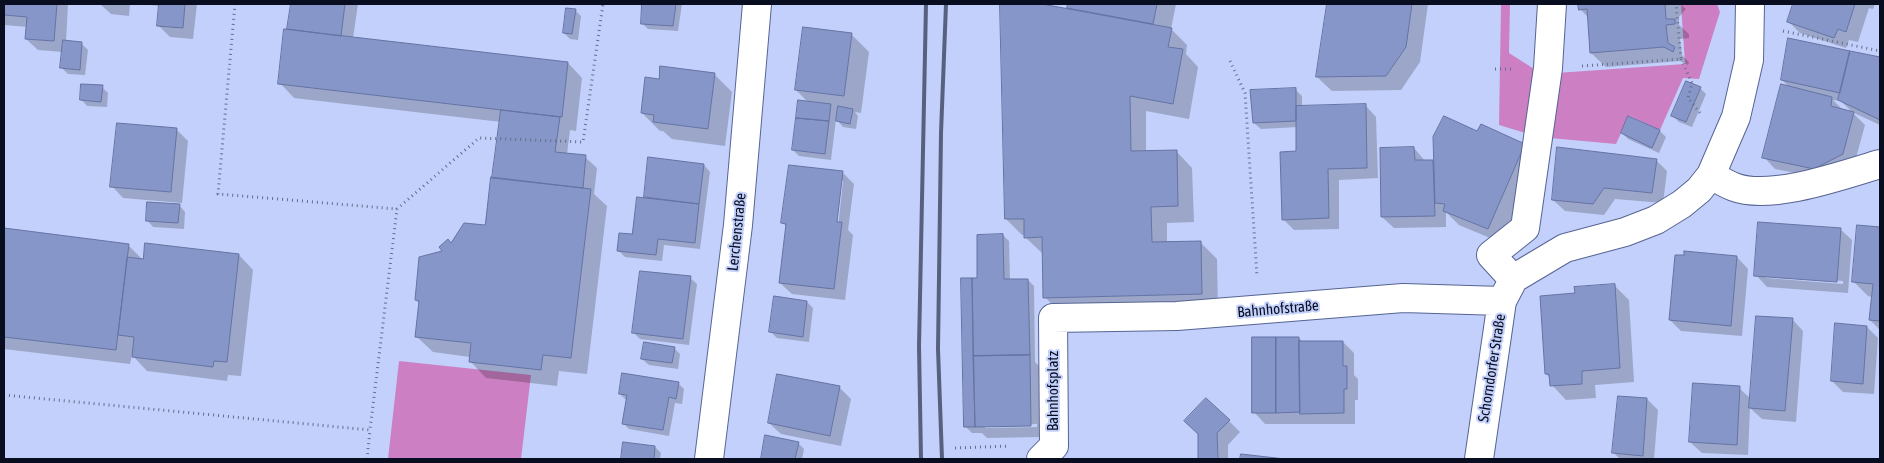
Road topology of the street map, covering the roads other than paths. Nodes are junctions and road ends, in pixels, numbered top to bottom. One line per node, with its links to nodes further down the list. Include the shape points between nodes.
1 (757, 4): 8 (street, Lerchenstraße, via 738,225)
2 (1552, 4): 6 (street, via 1548,68 1524,228 1491,256)
3 (1750, 17): 5 (street, via 1749,60 1736,117)
4 (1880, 164): 5 (street, via 1806,186 1758,192 1735,188)
5 (1711, 175): 6 (street, via 1682,204 1656,220 1565,248)
6 (1508, 290): 7 (street, Bahnhofstraße, via 1259,311); 10 (street, Schorndorfer Straße)
7 (1053, 318): 9 (street, Bahnhofsplatz, via 1054,446)
8 (709, 459)
9 (1041, 459)
10 (1479, 459)

